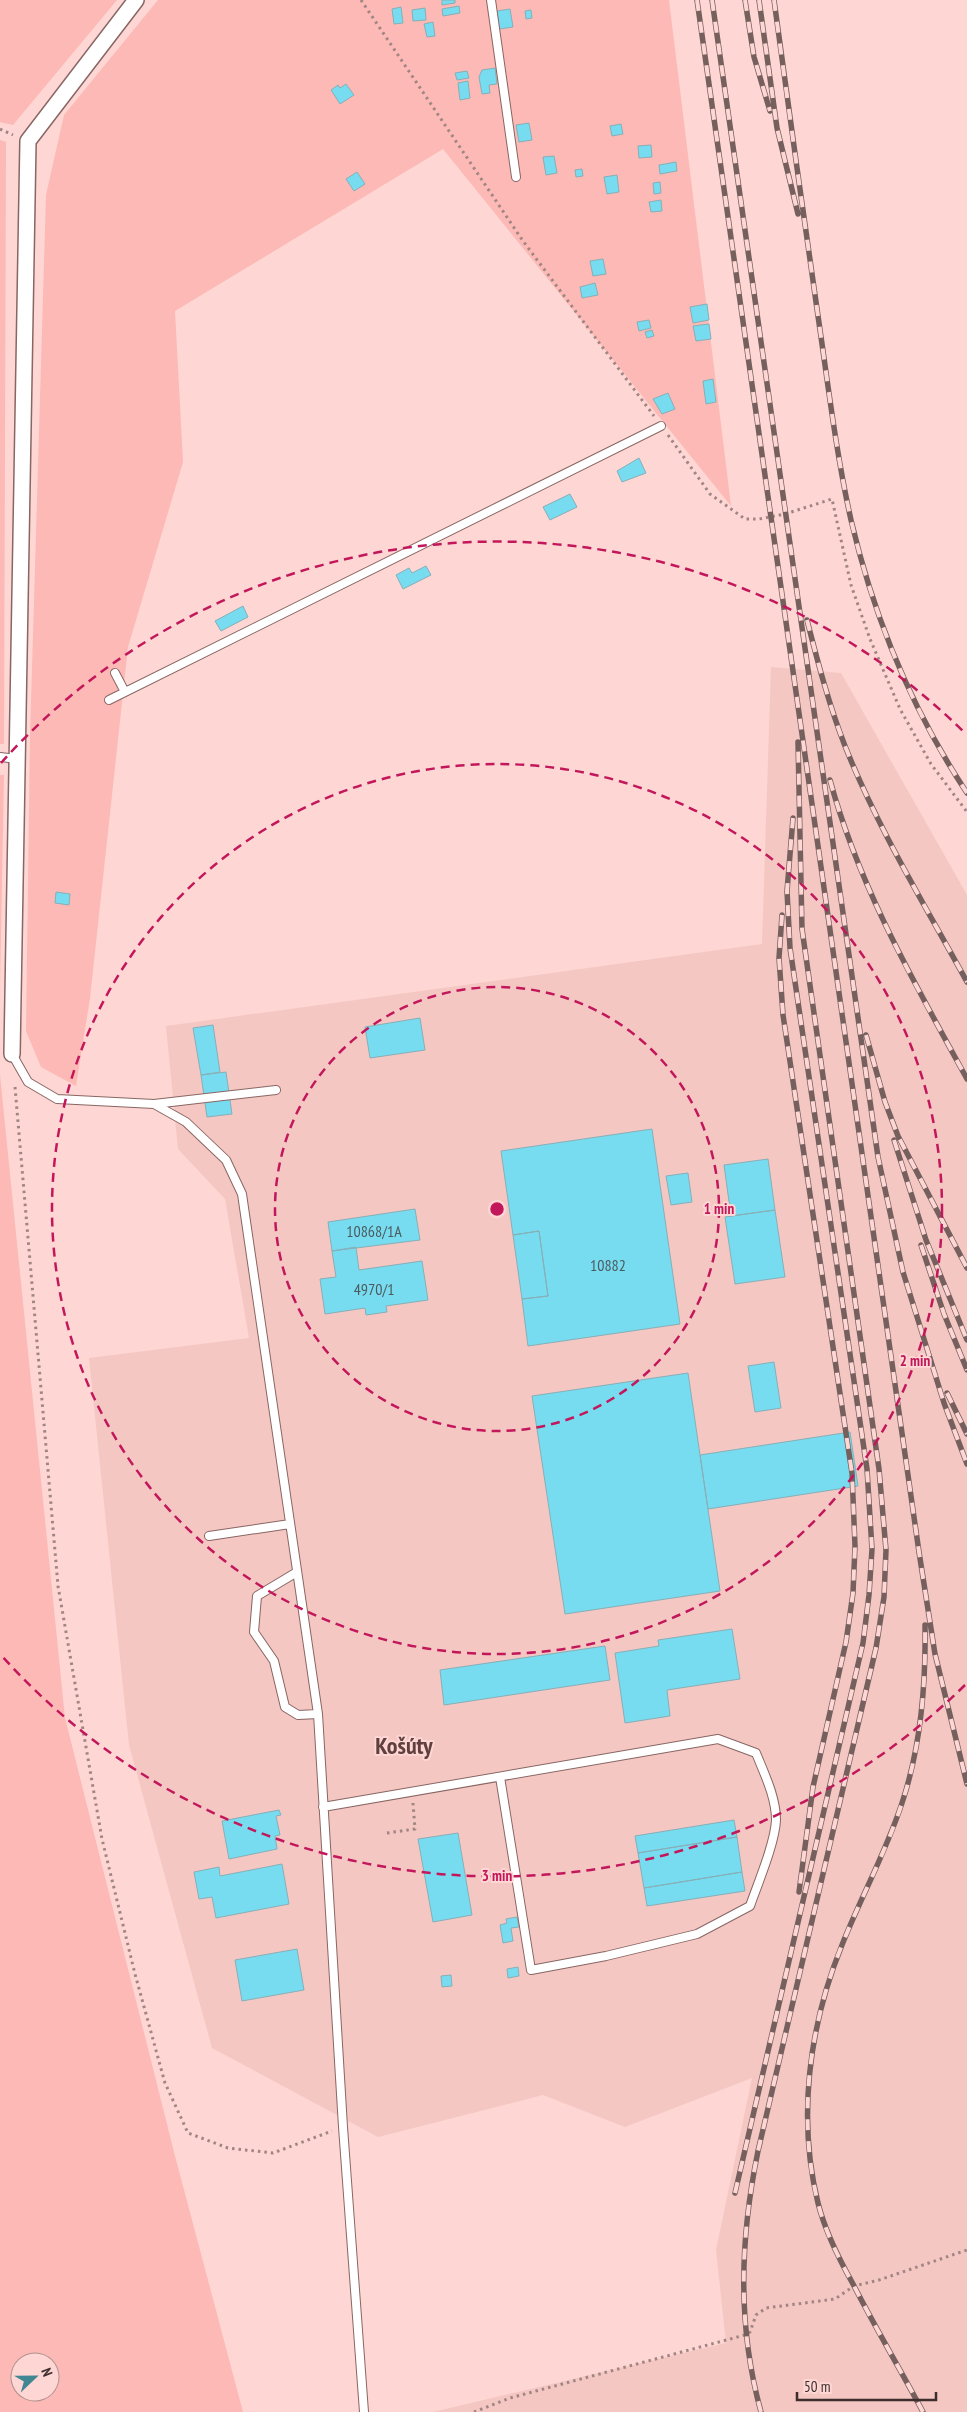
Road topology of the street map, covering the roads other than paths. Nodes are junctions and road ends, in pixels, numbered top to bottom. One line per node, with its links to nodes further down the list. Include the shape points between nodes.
1 (136, 0): 9 (street, via 28,141)
2 (491, 0): 3 (lane)
3 (516, 177)
4 (661, 426): 6 (lane)
5 (115, 673): 6 (lane)
6 (125, 692): 7 (lane)
7 (109, 700)
8 (0, 757): 9 (lane)
9 (18, 760): 10 (street)
10 (12, 1054): 12 (lane, via 28,1082 57,1099)
11 (276, 1090): 12 (lane)
12 (154, 1104): 13 (lane, via 186,1122 226,1160 242,1194)
13 (290, 1524): 14 (lane); 15 (lane)
14 (209, 1536)
15 (297, 1572): 16 (lane); 16 (lane, via 257,1596 254,1632 274,1661 285,1707 298,1715)
16 (318, 1714): 18 (lane)
17 (500, 1777): 17 (lane, via 718,1739 756,1753 769,1786 776,1820 750,1906 697,1934 530,1970); 18 (lane)
18 (323, 1806): 19 (lane)
19 (364, 2412)

